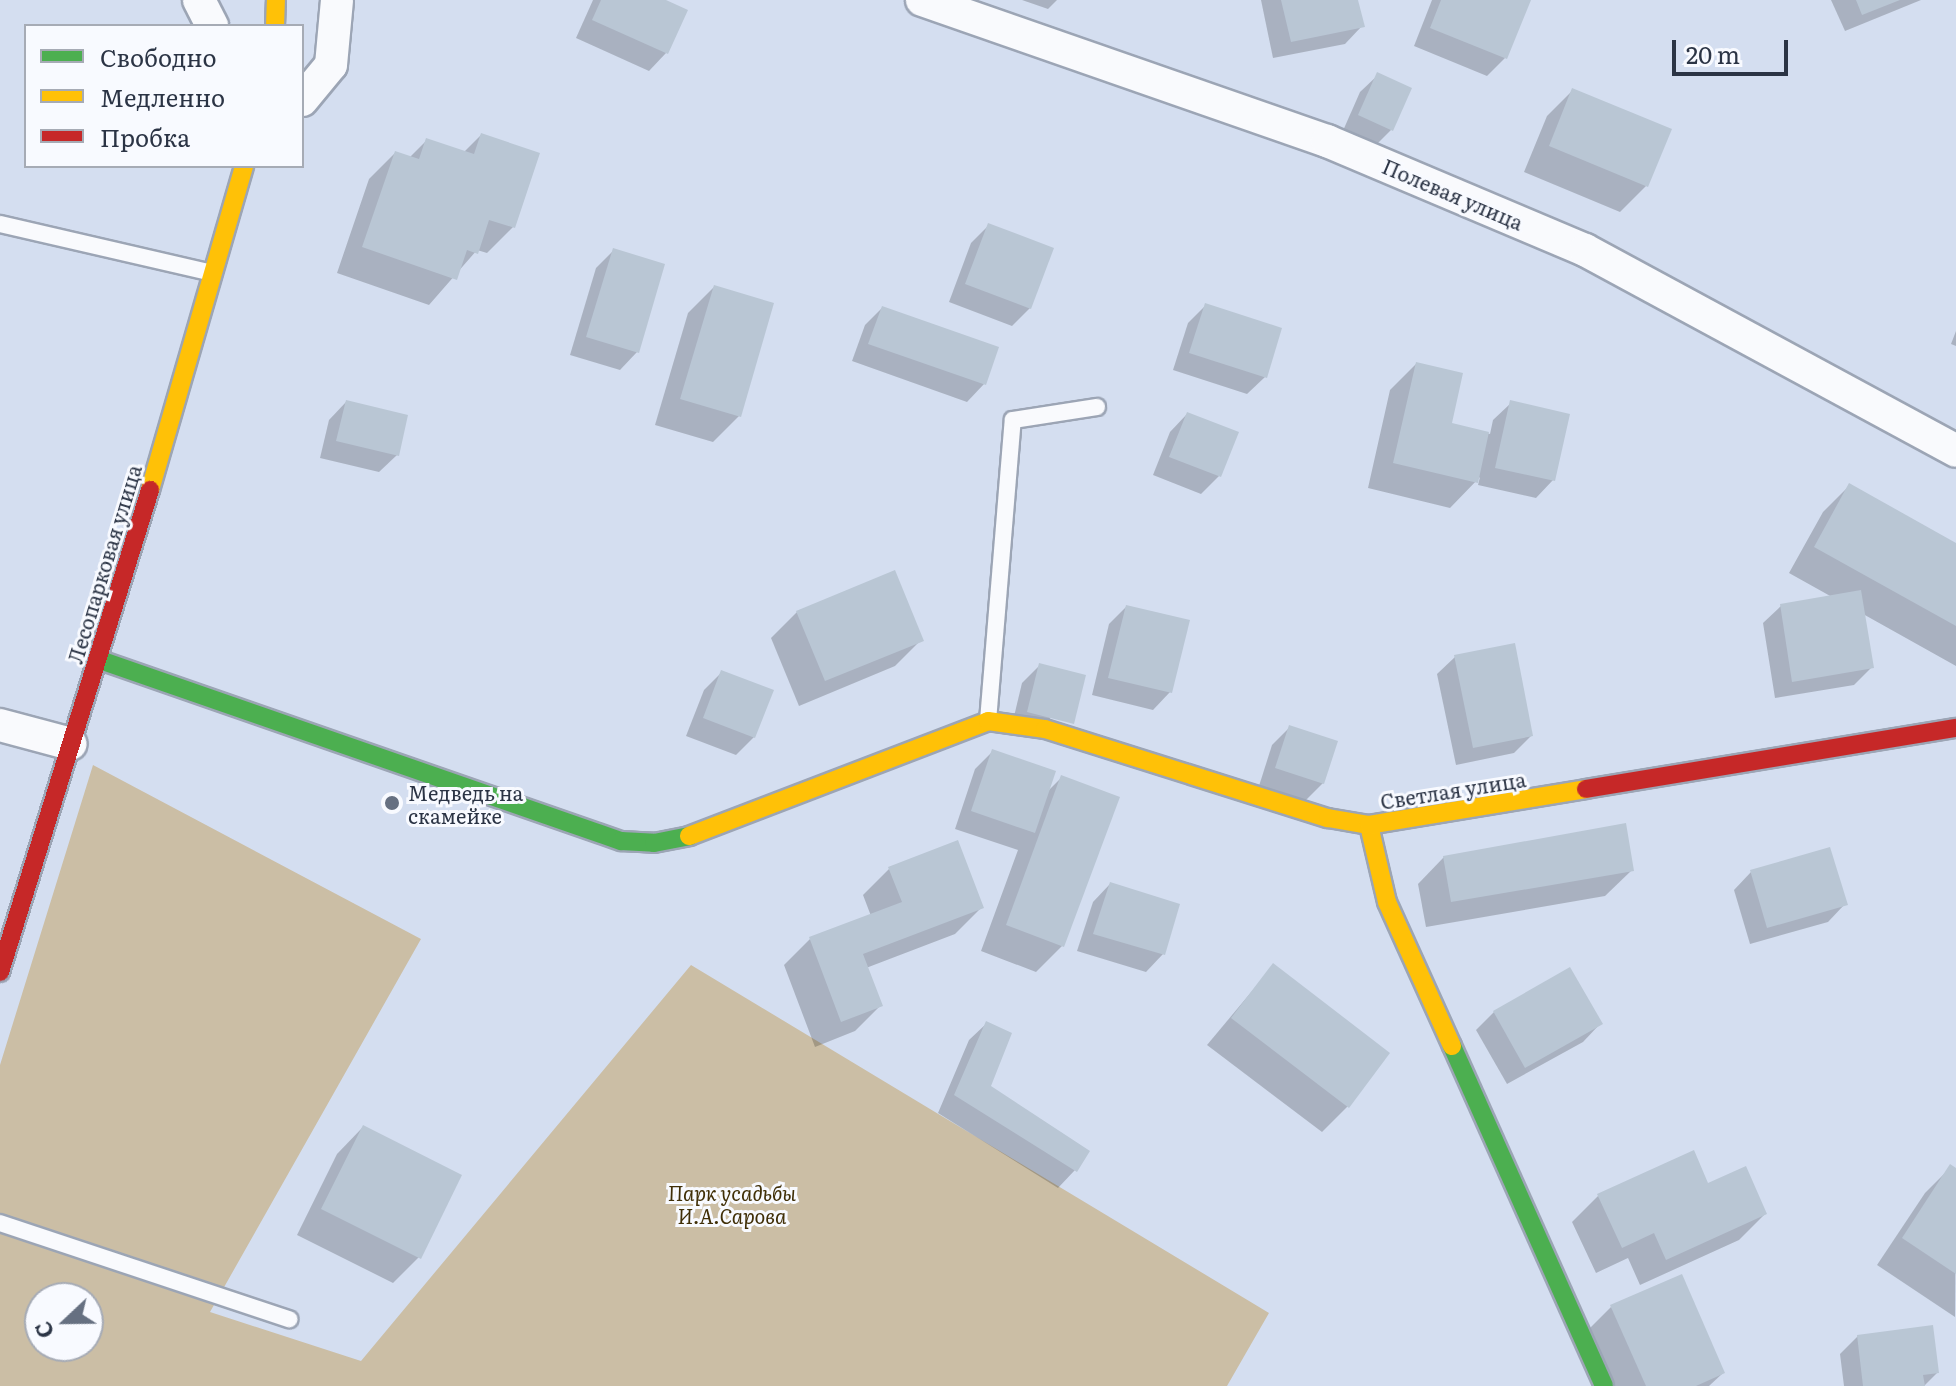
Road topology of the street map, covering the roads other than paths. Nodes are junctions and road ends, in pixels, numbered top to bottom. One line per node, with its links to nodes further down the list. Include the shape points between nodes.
1 (199, 0): 5 (street)
2 (276, 0): 6 (street)
3 (337, 0): 7 (street, via 331,65)
4 (922, 0): 12 (street, Полевая улица, via 1327,141 1585,250)
5 (211, 24)
6 (275, 24)
7 (304, 98)
8 (243, 168): 10 (street, Лесопарковая улица)
9 (0, 224): 10 (lane)
10 (213, 273): 13 (street, Лесопарковая улица)
11 (1097, 407): 14 (lane, via 1013,420)
12 (1956, 451)
13 (100, 660): 14 (street, via 621,841 654,843 693,835); 17 (street, Лесопарковая улица)
14 (988, 721): 18 (street, via 1045,729 1328,818)
15 (0, 725): 17 (street)
16 (1956, 728): 18 (street, Светлая улица)
17 (71, 744): 19 (street, Лесопарковая улица)
18 (1369, 825): 22 (street, Светлая улица, via 1387,902)
19 (0, 972)
20 (0, 1223): 21 (lane)
21 (289, 1319)
22 (1604, 1386)

